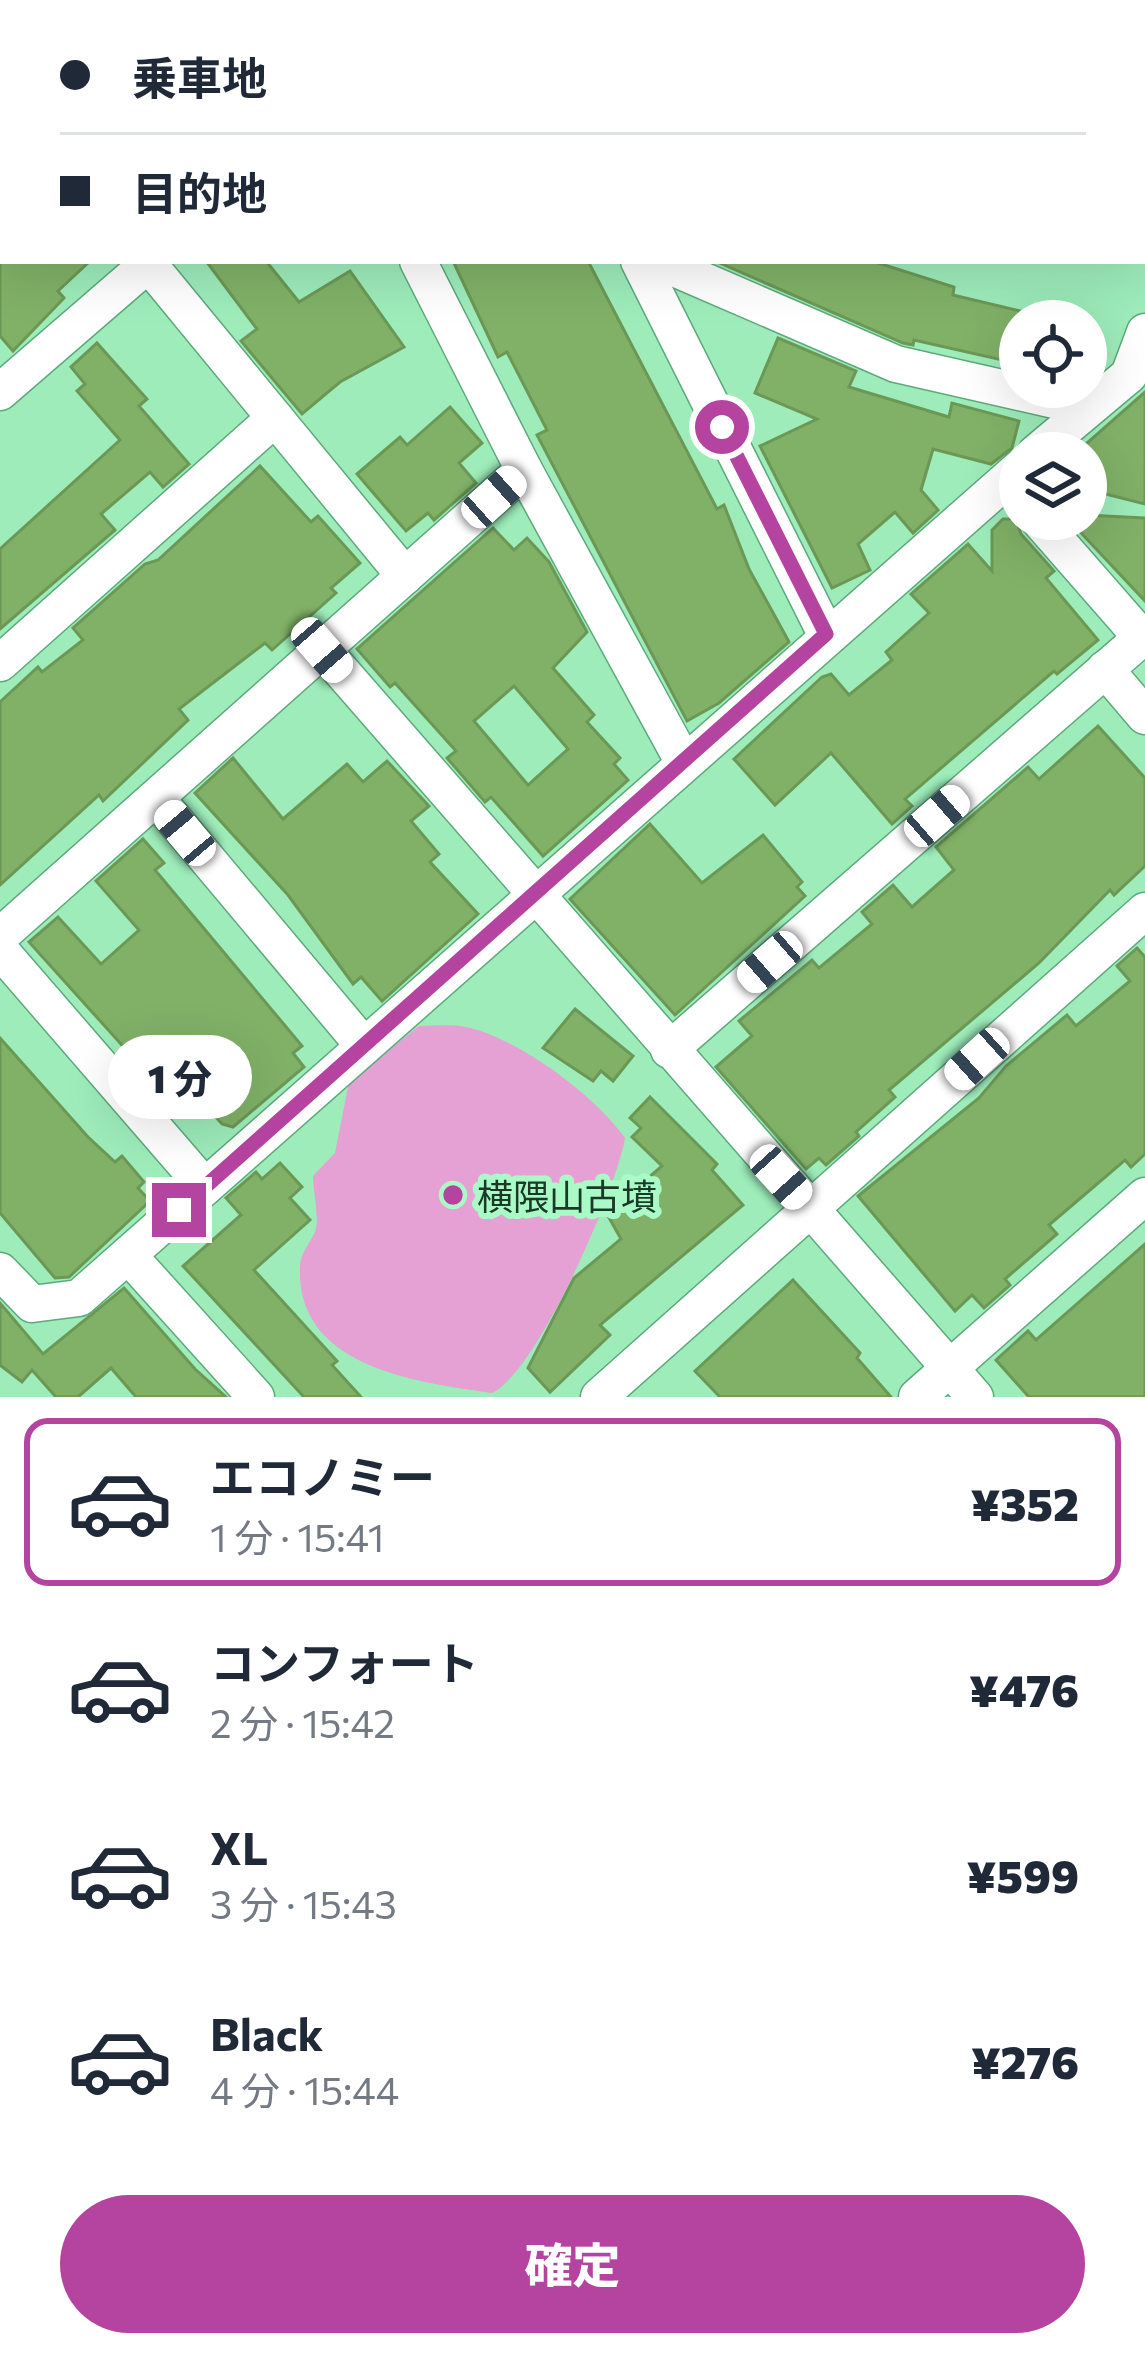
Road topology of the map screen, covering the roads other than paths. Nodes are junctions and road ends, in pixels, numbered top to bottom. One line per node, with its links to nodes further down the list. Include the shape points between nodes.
1 (145, 264): 9 (street)
2 (149, 264): 11 (street)
3 (420, 264): 13 (street)
4 (641, 264): 17 (street)
5 (665, 264): 7 (street, via 896,364)
6 (1145, 332): 8 (street, via 1130,375)
7 (999, 387)
8 (1107, 391)
9 (0, 392)
10 (1084, 408): 12 (street)
11 (275, 418): 16 (street); 20 (street)
12 (1058, 432)
13 (524, 470): 16 (street); 23 (street)
14 (999, 495): 17 (street)
15 (1057, 540): 18 (street)
16 (405, 576): 19 (street)
17 (826, 634): 23 (street)
18 (1143, 636): 21 (street)
19 (322, 650): 24 (street); 25 (street)
20 (0, 664)
21 (1105, 669): 22 (street); 30 (street)
22 (1145, 716)
23 (683, 761): 25 (street)
24 (156, 797): 27 (street); 29 (street)
25 (534, 894): 29 (street); 30 (street)
26 (1145, 910): 33 (street)
27 (0, 936)
28 (0, 950): 31 (street)
29 (364, 1046): 31 (street)
30 (670, 1051): 33 (street)
31 (205, 1187): 34 (street)
32 (1145, 1196): 36 (street)
33 (809, 1208): 36 (street); 38 (street)
34 (128, 1256): 35 (street, via 80,1298 32,1304); 37 (street)
35 (0, 1271)
36 (949, 1368): 39 (street); 40 (street)
37 (256, 1397)
38 (599, 1397)
39 (917, 1397)
40 (975, 1397)

